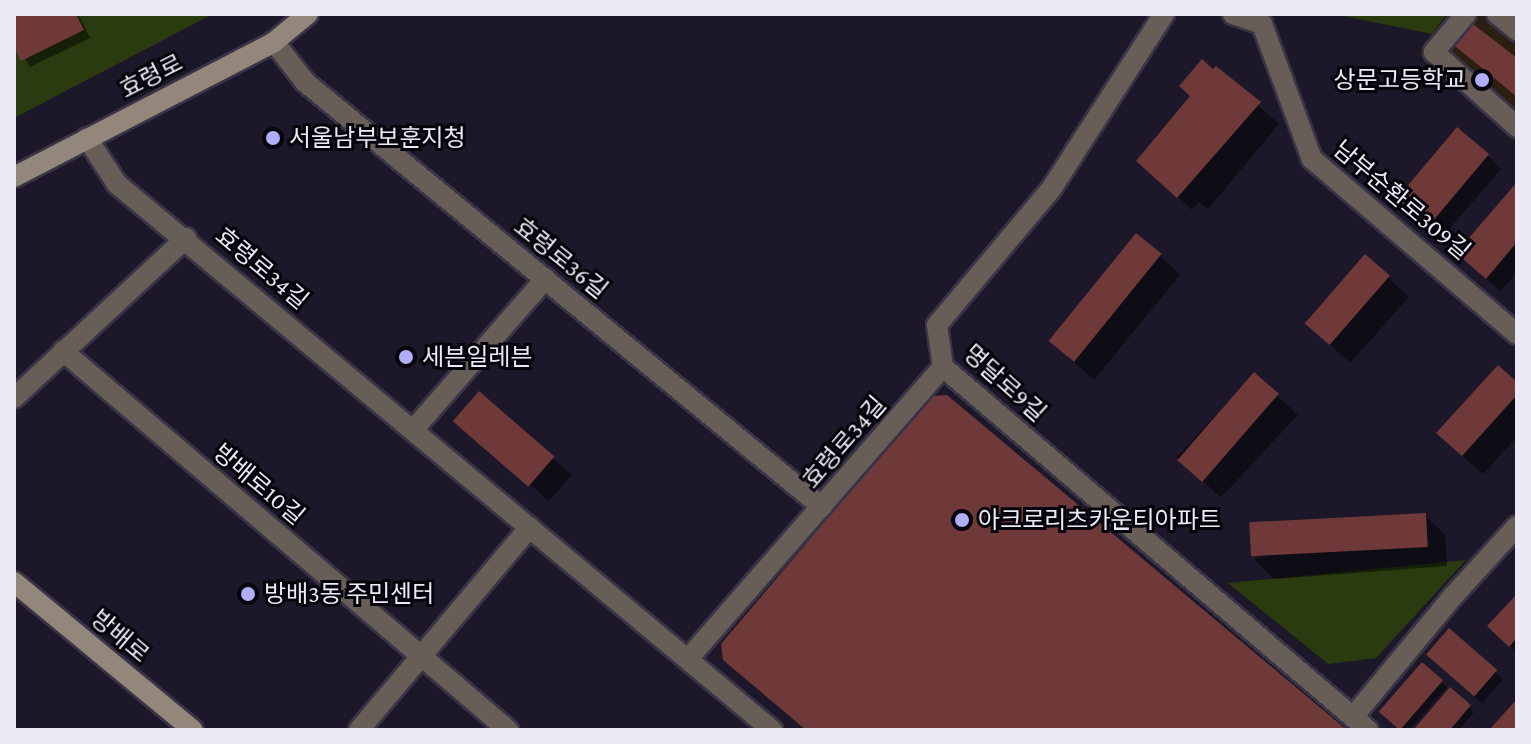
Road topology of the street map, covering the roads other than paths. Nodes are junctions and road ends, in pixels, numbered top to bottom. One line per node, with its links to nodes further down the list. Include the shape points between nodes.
1 (308, 14): 7 (main road, 효령로)
2 (1164, 14): 15 (street, 명달로9길, via 1052,188 937,325)
3 (1233, 14): 13 (street, 남부순환로309길, via 1262,24 1312,159)
4 (1466, 14): 8 (street, via 1434,52)
5 (1497, 14): 6 (street)
6 (1517, 30)
7 (274, 42): 9 (main road, 효령로); 12 (street, 효령로36길, via 305,82)
8 (1517, 127)
9 (87, 138): 10 (main road, 효령로); 11 (street, 효령로34길, via 117,184)
10 (14, 177)
11 (186, 238): 14 (street); 17 (street, 효령로34길)
12 (545, 279): 17 (street); 18 (street, 효령로36길)
13 (1517, 334)
14 (63, 351): 16 (street); 22 (street, 방배로10길)
15 (943, 367): 18 (street, 효령로34길); 24 (street, 명달로9길)
16 (14, 398)
17 (413, 430): 20 (street, 효령로34길)
18 (822, 507): 23 (street, 효령로34길)
19 (1517, 526): 24 (street, 명달로9길, via 1454,595)
20 (530, 527): 22 (street); 23 (street, 효령로34길)
21 (14, 582): 25 (main road, 방배로)
22 (421, 656): 26 (street); 27 (street, 방배로10길)
23 (688, 659): 28 (street, 효령로34길)
24 (1360, 724)
25 (193, 730)
26 (359, 730)
27 (508, 730)
28 (772, 730)

